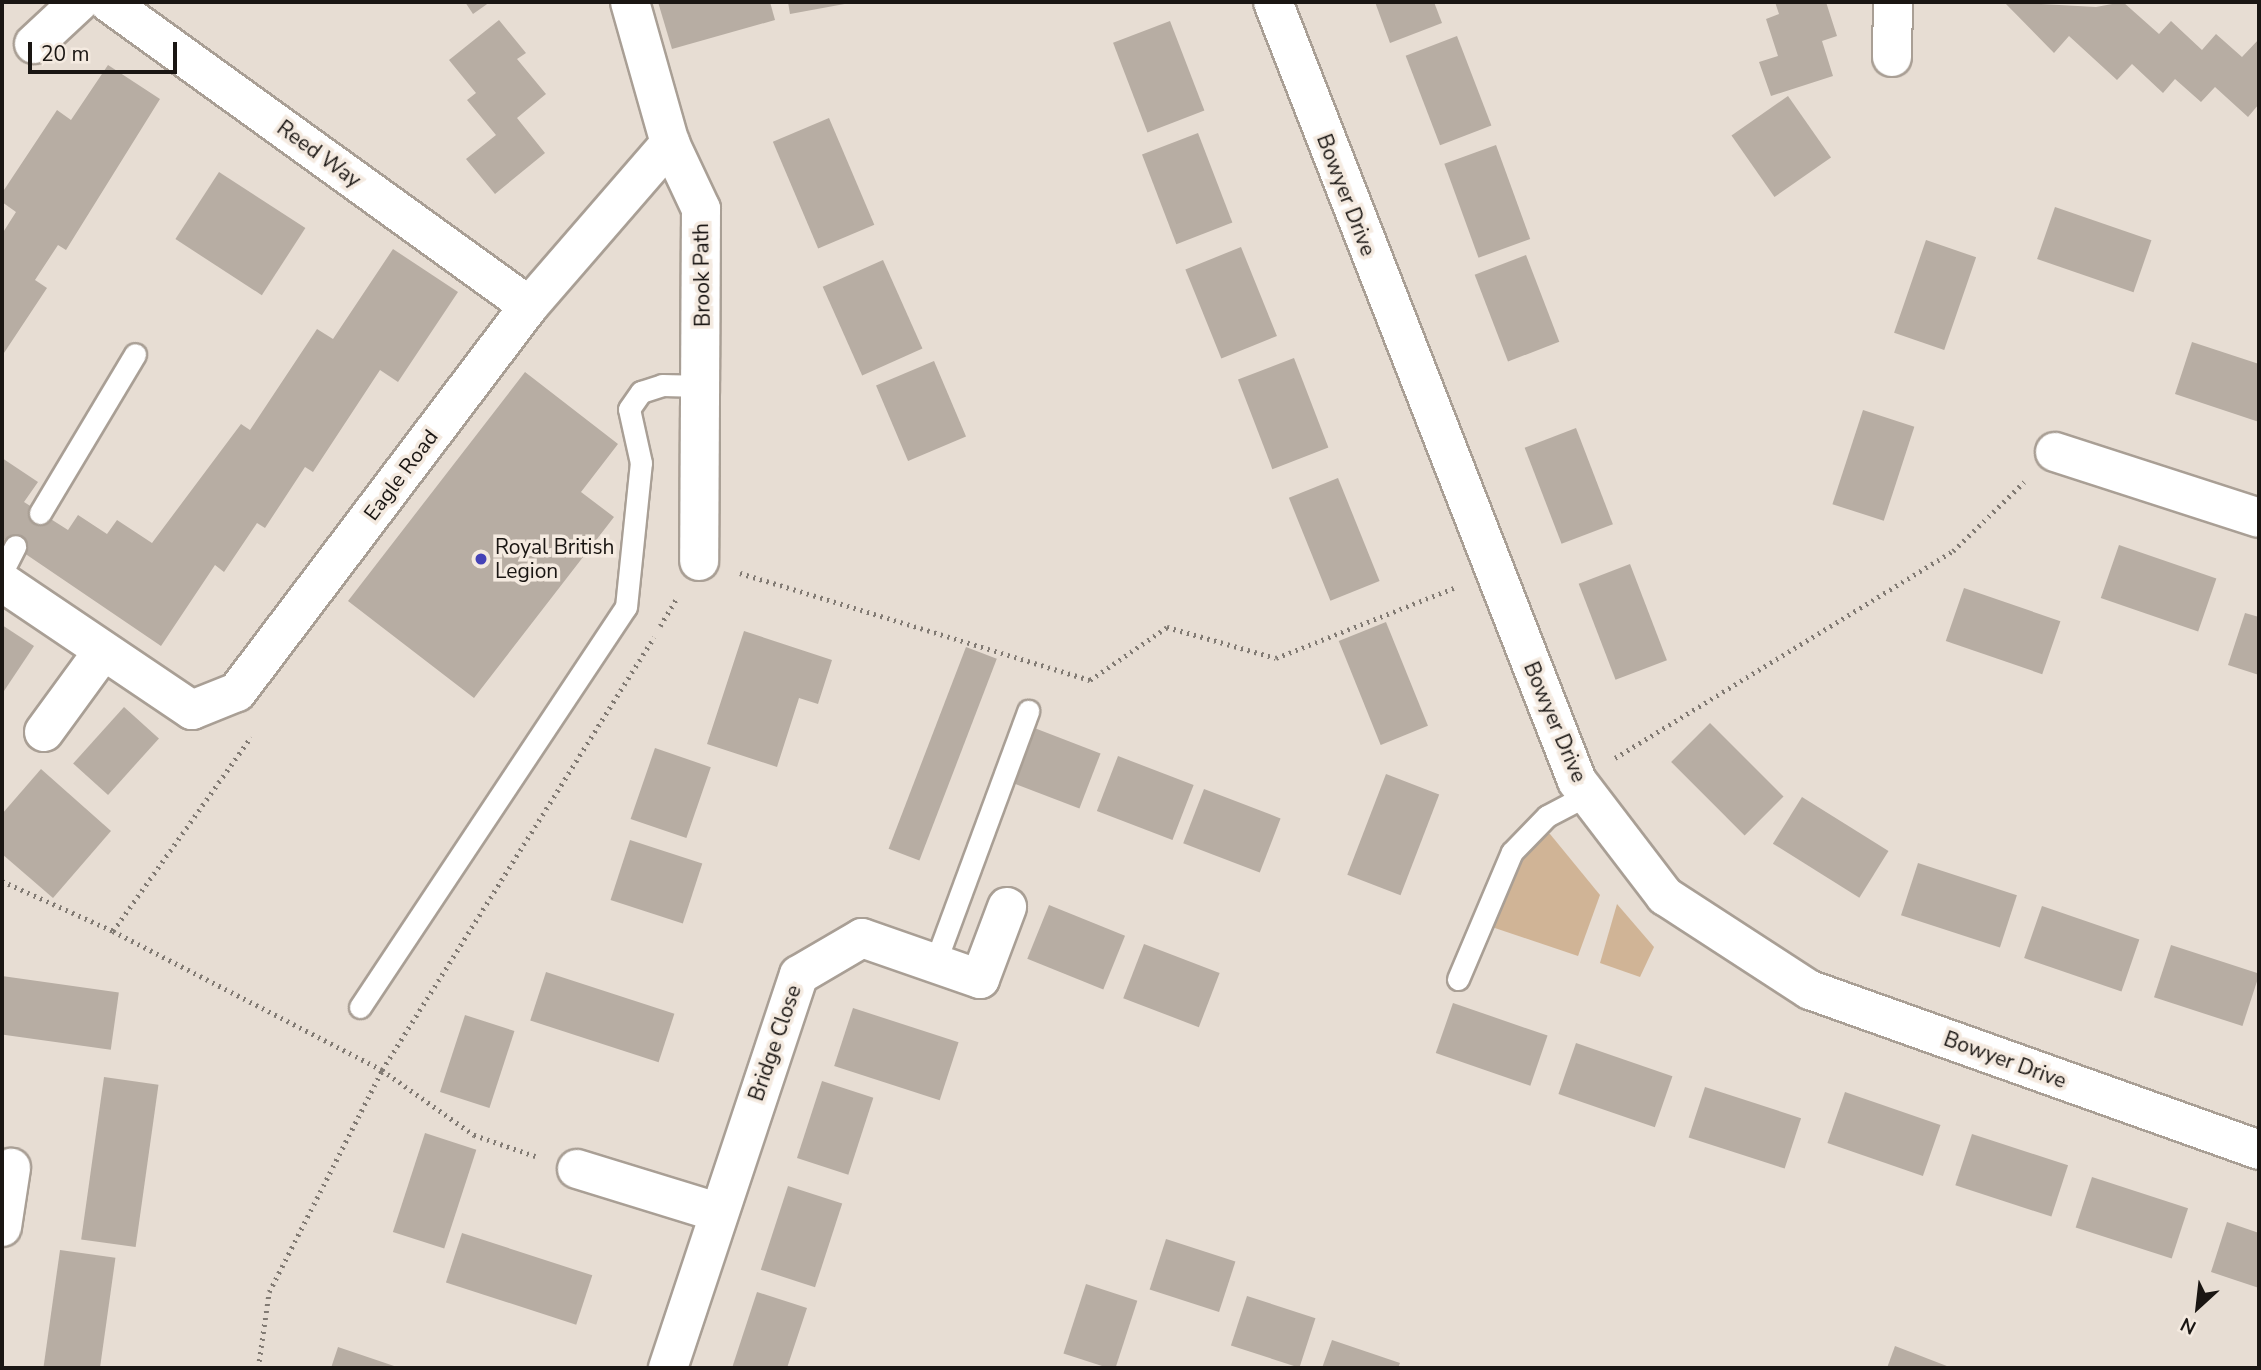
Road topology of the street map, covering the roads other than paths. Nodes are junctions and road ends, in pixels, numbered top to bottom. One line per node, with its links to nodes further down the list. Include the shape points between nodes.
1 (79, 2): 6 (street)
2 (108, 2): 9 (street, Reed Way)
3 (630, 2): 8 (street, Brook Path)
4 (1273, 2): 22 (street, Bowyer Drive)
5 (1893, 2): 7 (street)
6 (34, 44)
7 (1892, 57)
8 (670, 143): 9 (street, Eagle Road); 11 (street, Brook Path, via 701,209)
9 (529, 306): 19 (street, Eagle Road, via 237,692 192,710)
10 (135, 354): 13 (lane)
11 (703, 386): 16 (street, Brook Path); 26 (lane, via 662,385 641,392 629,409 642,463 626,607)
12 (2055, 452): 14 (street)
13 (40, 513)
14 (2259, 518)
15 (15, 546): 17 (lane)
16 (699, 561)
17 (2, 572)
18 (2, 582): 19 (street, Eagle Road)
19 (103, 651): 21 (street)
20 (1028, 711): 24 (lane)
21 (44, 732)
22 (1582, 788): 25 (lane, via 1512,852); 27 (street, Bowyer Drive, via 1665,896 1810,990)
23 (1007, 907): 24 (street, Bridge Close, via 980,979)
24 (935, 963): 30 (street, Bridge Close, via 862,939 799,975)
25 (1458, 979)
26 (360, 1007)
27 (2259, 1150)
28 (11, 1168): 31 (street)
29 (577, 1169): 30 (street)
30 (717, 1212): 32 (street, Bridge Close)
31 (2, 1227)
32 (668, 1368)

